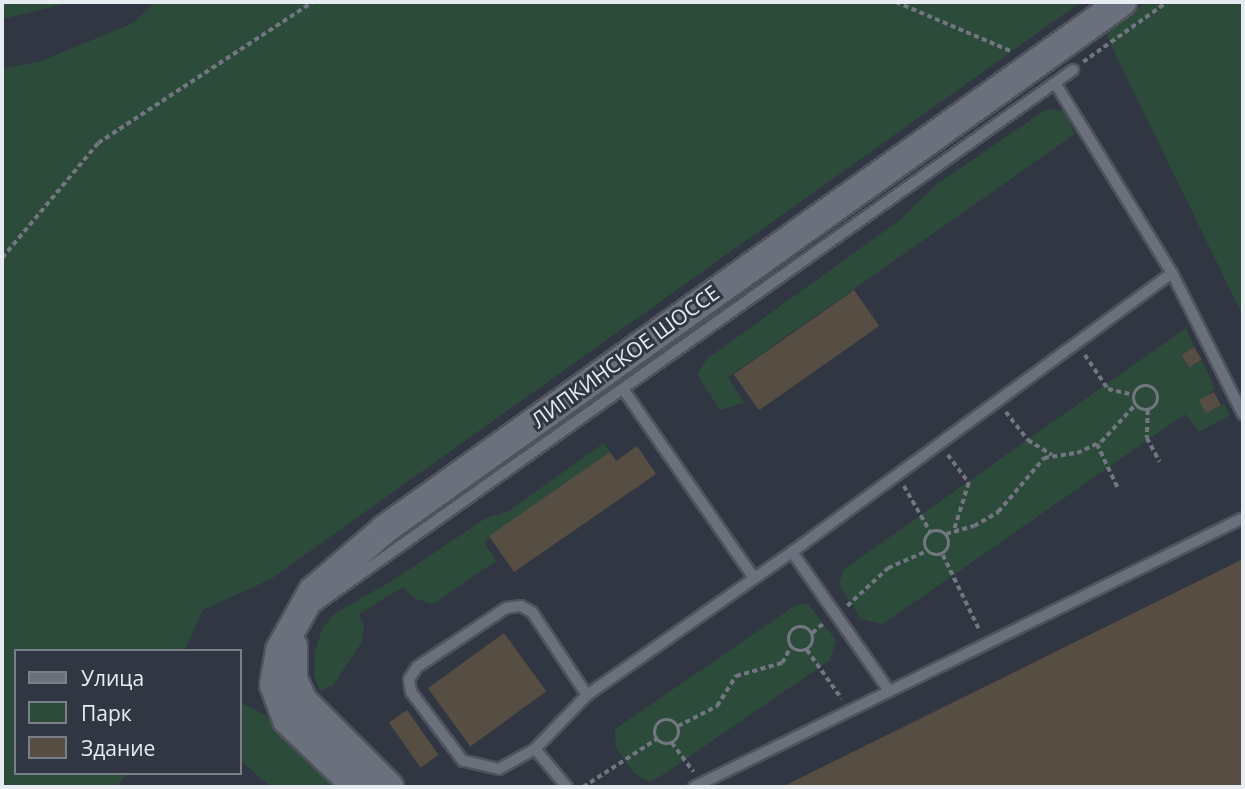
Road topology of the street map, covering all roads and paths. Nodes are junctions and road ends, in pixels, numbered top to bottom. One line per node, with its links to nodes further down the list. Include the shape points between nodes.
1 (313, 2): 7 (path, via 98,143)
2 (896, 2): 6 (path)
3 (1122, 2): 6 (street, ЛИПКИНСКОЕ ШОССЕ)
4 (1167, 2): 5 (path)
5 (1073, 69): 6 (lane)
6 (1046, 72): 8 (lane); 10 (lane); 31 (street, ЛИПКИНСКОЕ ШОССЕ, via 970,109 385,528 313,591)
7 (2, 258)
8 (1172, 273): 9 (lane); 15 (lane)
9 (1076, 343): 11 (path, via 1108,389); 12 (lane)
10 (623, 389): 29 (lane); 31 (lane)
11 (1134, 396): 13 (path); 14 (path, via 1144,386 1155,389 1159,400)
12 (998, 400): 16 (lane); 18 (path, via 1028,440)
13 (1136, 404): 14 (path); 17 (path)
14 (1148, 410): 19 (path, via 1147,438)
15 (1243, 414)
16 (939, 443): 20 (lane); 23 (path, via 969,483)
17 (1097, 444): 18 (path, via 1077,453); 21 (path)
18 (1052, 455): 23 (path, via 1034,466 998,512)
19 (1160, 462)
20 (897, 475): 24 (path); 27 (lane)
21 (1118, 488)
22 (1243, 519): 33 (lane)
23 (954, 531): 25 (path)
24 (931, 533): 25 (path); 26 (path, via 926,539)
25 (946, 534): 28 (path, via 950,545)
26 (928, 551): 28 (path); 30 (path, via 888,568)
27 (792, 552): 29 (lane); 30 (lane)
28 (943, 555): 33 (path)
29 (754, 578): 38 (lane)
30 (836, 615): 32 (path); 37 (lane)
31 (296, 619): 36 (street, ЛИПКИНСКОЕ ШОССЕ); 40 (street, ЛИПКИНСКОЕ ШОССЕ, via 293,679 303,701)
32 (812, 633): 34 (path, via 803,626 795,628 789,634); 35 (path)
33 (985, 642): 37 (lane)
34 (791, 646): 35 (path); 41 (path, via 782,663 736,676 717,706)
35 (807, 650): 39 (path)
36 (276, 668): 40 (street, via 299,706); 46 (street, ЛИПКИНСКОЕ ШОССЕ, via 274,685 288,720)
37 (888, 689): 39 (lane)
38 (587, 695): 44 (lane); 44 (lane, via 532,612 521,606 506,608 417,667 409,680 411,692 463,761 499,769)
39 (849, 709): 45 (lane)
40 (324, 724): 47 (street, ЛИПКИНСКОЕ ШОССЕ)
41 (678, 726): 42 (path, via 672,720 661,721 655,727); 43 (path)
42 (657, 740): 43 (path); 49 (path)
43 (673, 743): 45 (path)
44 (535, 749): 48 (lane)
45 (698, 785)
46 (357, 787)
47 (389, 787)
48 (567, 787)
49 (583, 787)

